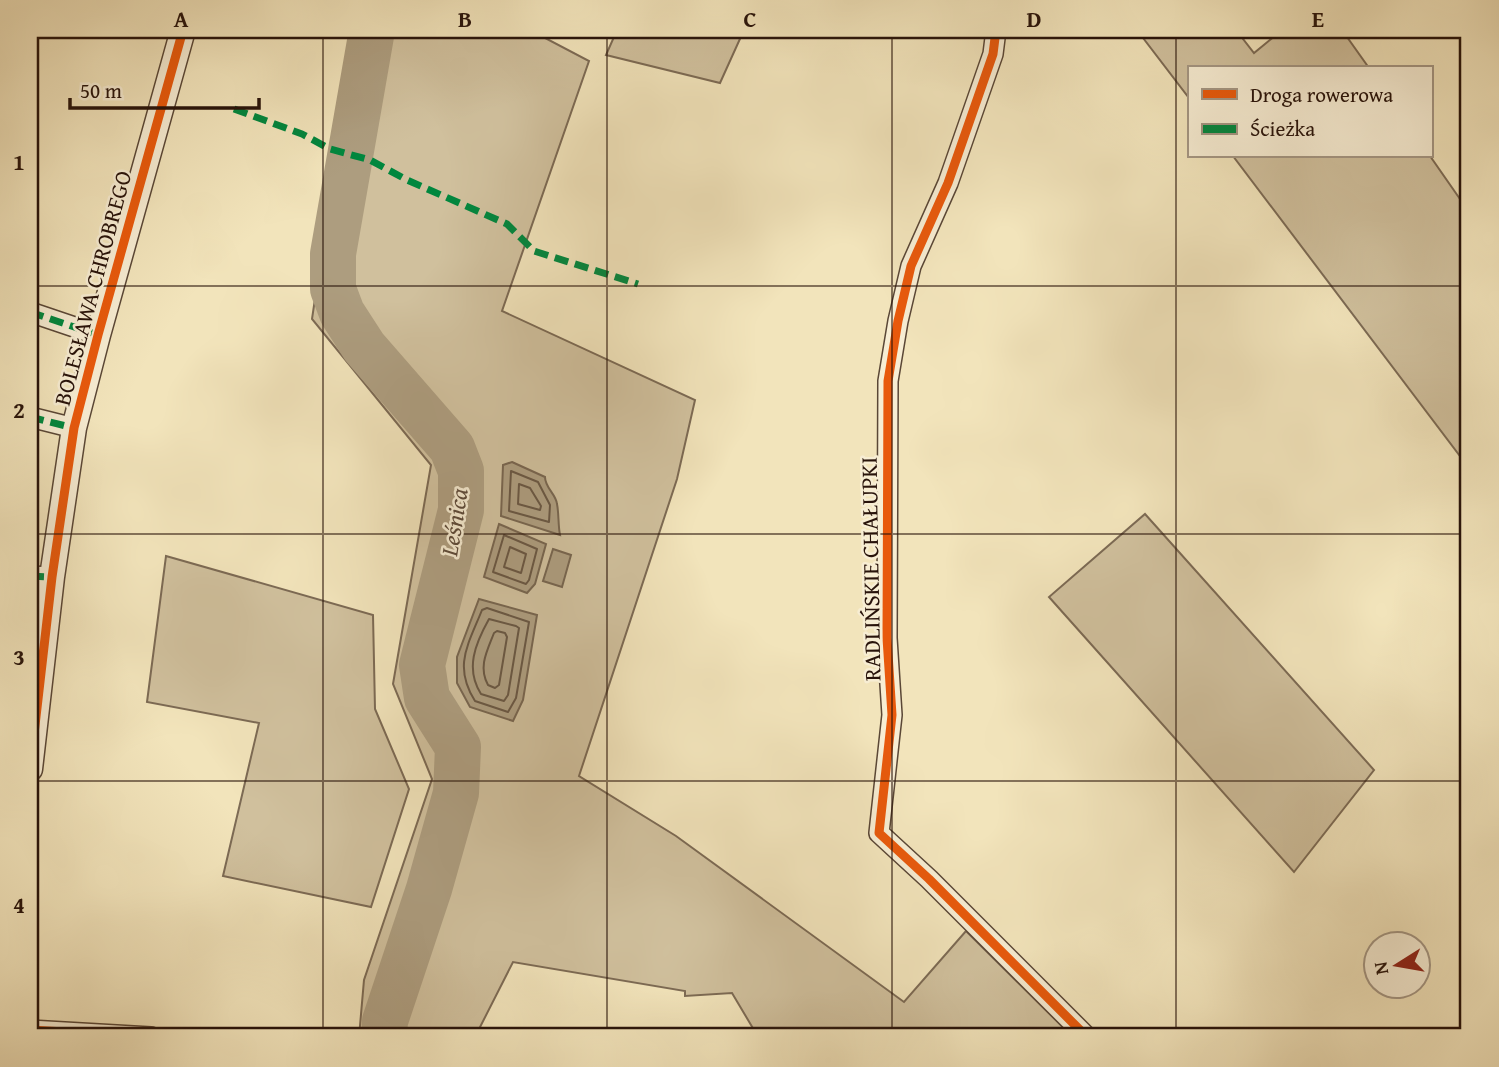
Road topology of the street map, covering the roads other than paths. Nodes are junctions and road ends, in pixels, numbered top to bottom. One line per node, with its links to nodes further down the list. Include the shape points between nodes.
1 (183, 30): 4 (street, BOLESŁAWA CHROBREGO)
2 (996, 30): 11 (street, RADLIŃSKIE CHAŁUPKI, via 993,54 948,183 911,266 888,380 887,625 892,715 879,833)
3 (30, 312): 4 (street)
4 (98, 335): 6 (street, BOLESŁAWA CHROBREGO)
5 (30, 417): 6 (street)
6 (75, 428): 7 (street, BOLESŁAWA CHROBREGO)
7 (41, 577): 8 (street, BOLESŁAWA CHROBREGO)
8 (30, 769)
9 (30, 1030): 10 (street)
10 (151, 1037)
11 (1087, 1037)

